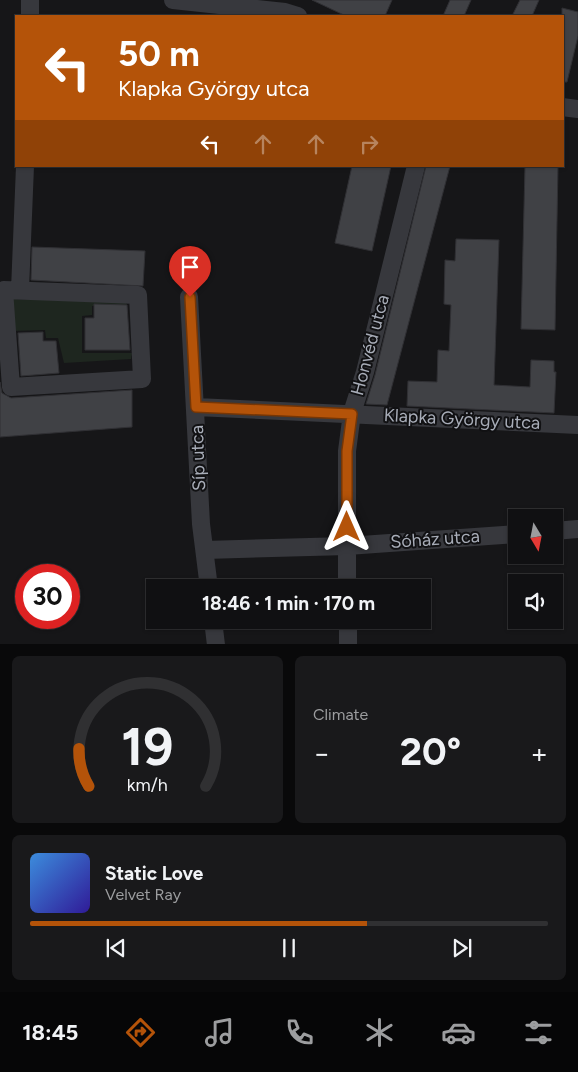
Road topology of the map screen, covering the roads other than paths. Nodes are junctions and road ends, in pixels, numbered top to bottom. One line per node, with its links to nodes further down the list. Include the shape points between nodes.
1 (30, 0): 4 (street)
2 (173, 0): 3 (street)
3 (291, 9)
4 (30, 15)
5 (564, 106): 6 (street)
6 (578, 109)
7 (25, 167): 9 (street)
8 (416, 167): 12 (street, Honvéd utca)
9 (20, 283): 9 (street, via 4,290 11,387 142,379 138,295)
10 (190, 297): 11 (street, Síp utca)
11 (196, 407): 12 (street, Klapka György utca); 18 (street, Síp utca)
12 (352, 414): 13 (street, Klapka György utca); 17 (street, Honvéd utca, via 347,451)
13 (578, 425)
14 (578, 529): 15 (street)
15 (563, 530)
16 (508, 535): 17 (street, Sóház utca)
17 (347, 546): 18 (street, Sóház utca); 20 (street, Honvéd utca)
18 (205, 550): 19 (street, Síp utca)
19 (208, 579)
20 (347, 579)
21 (214, 629): 23 (street)
22 (348, 629): 24 (street)
23 (216, 644)
24 (348, 644)

